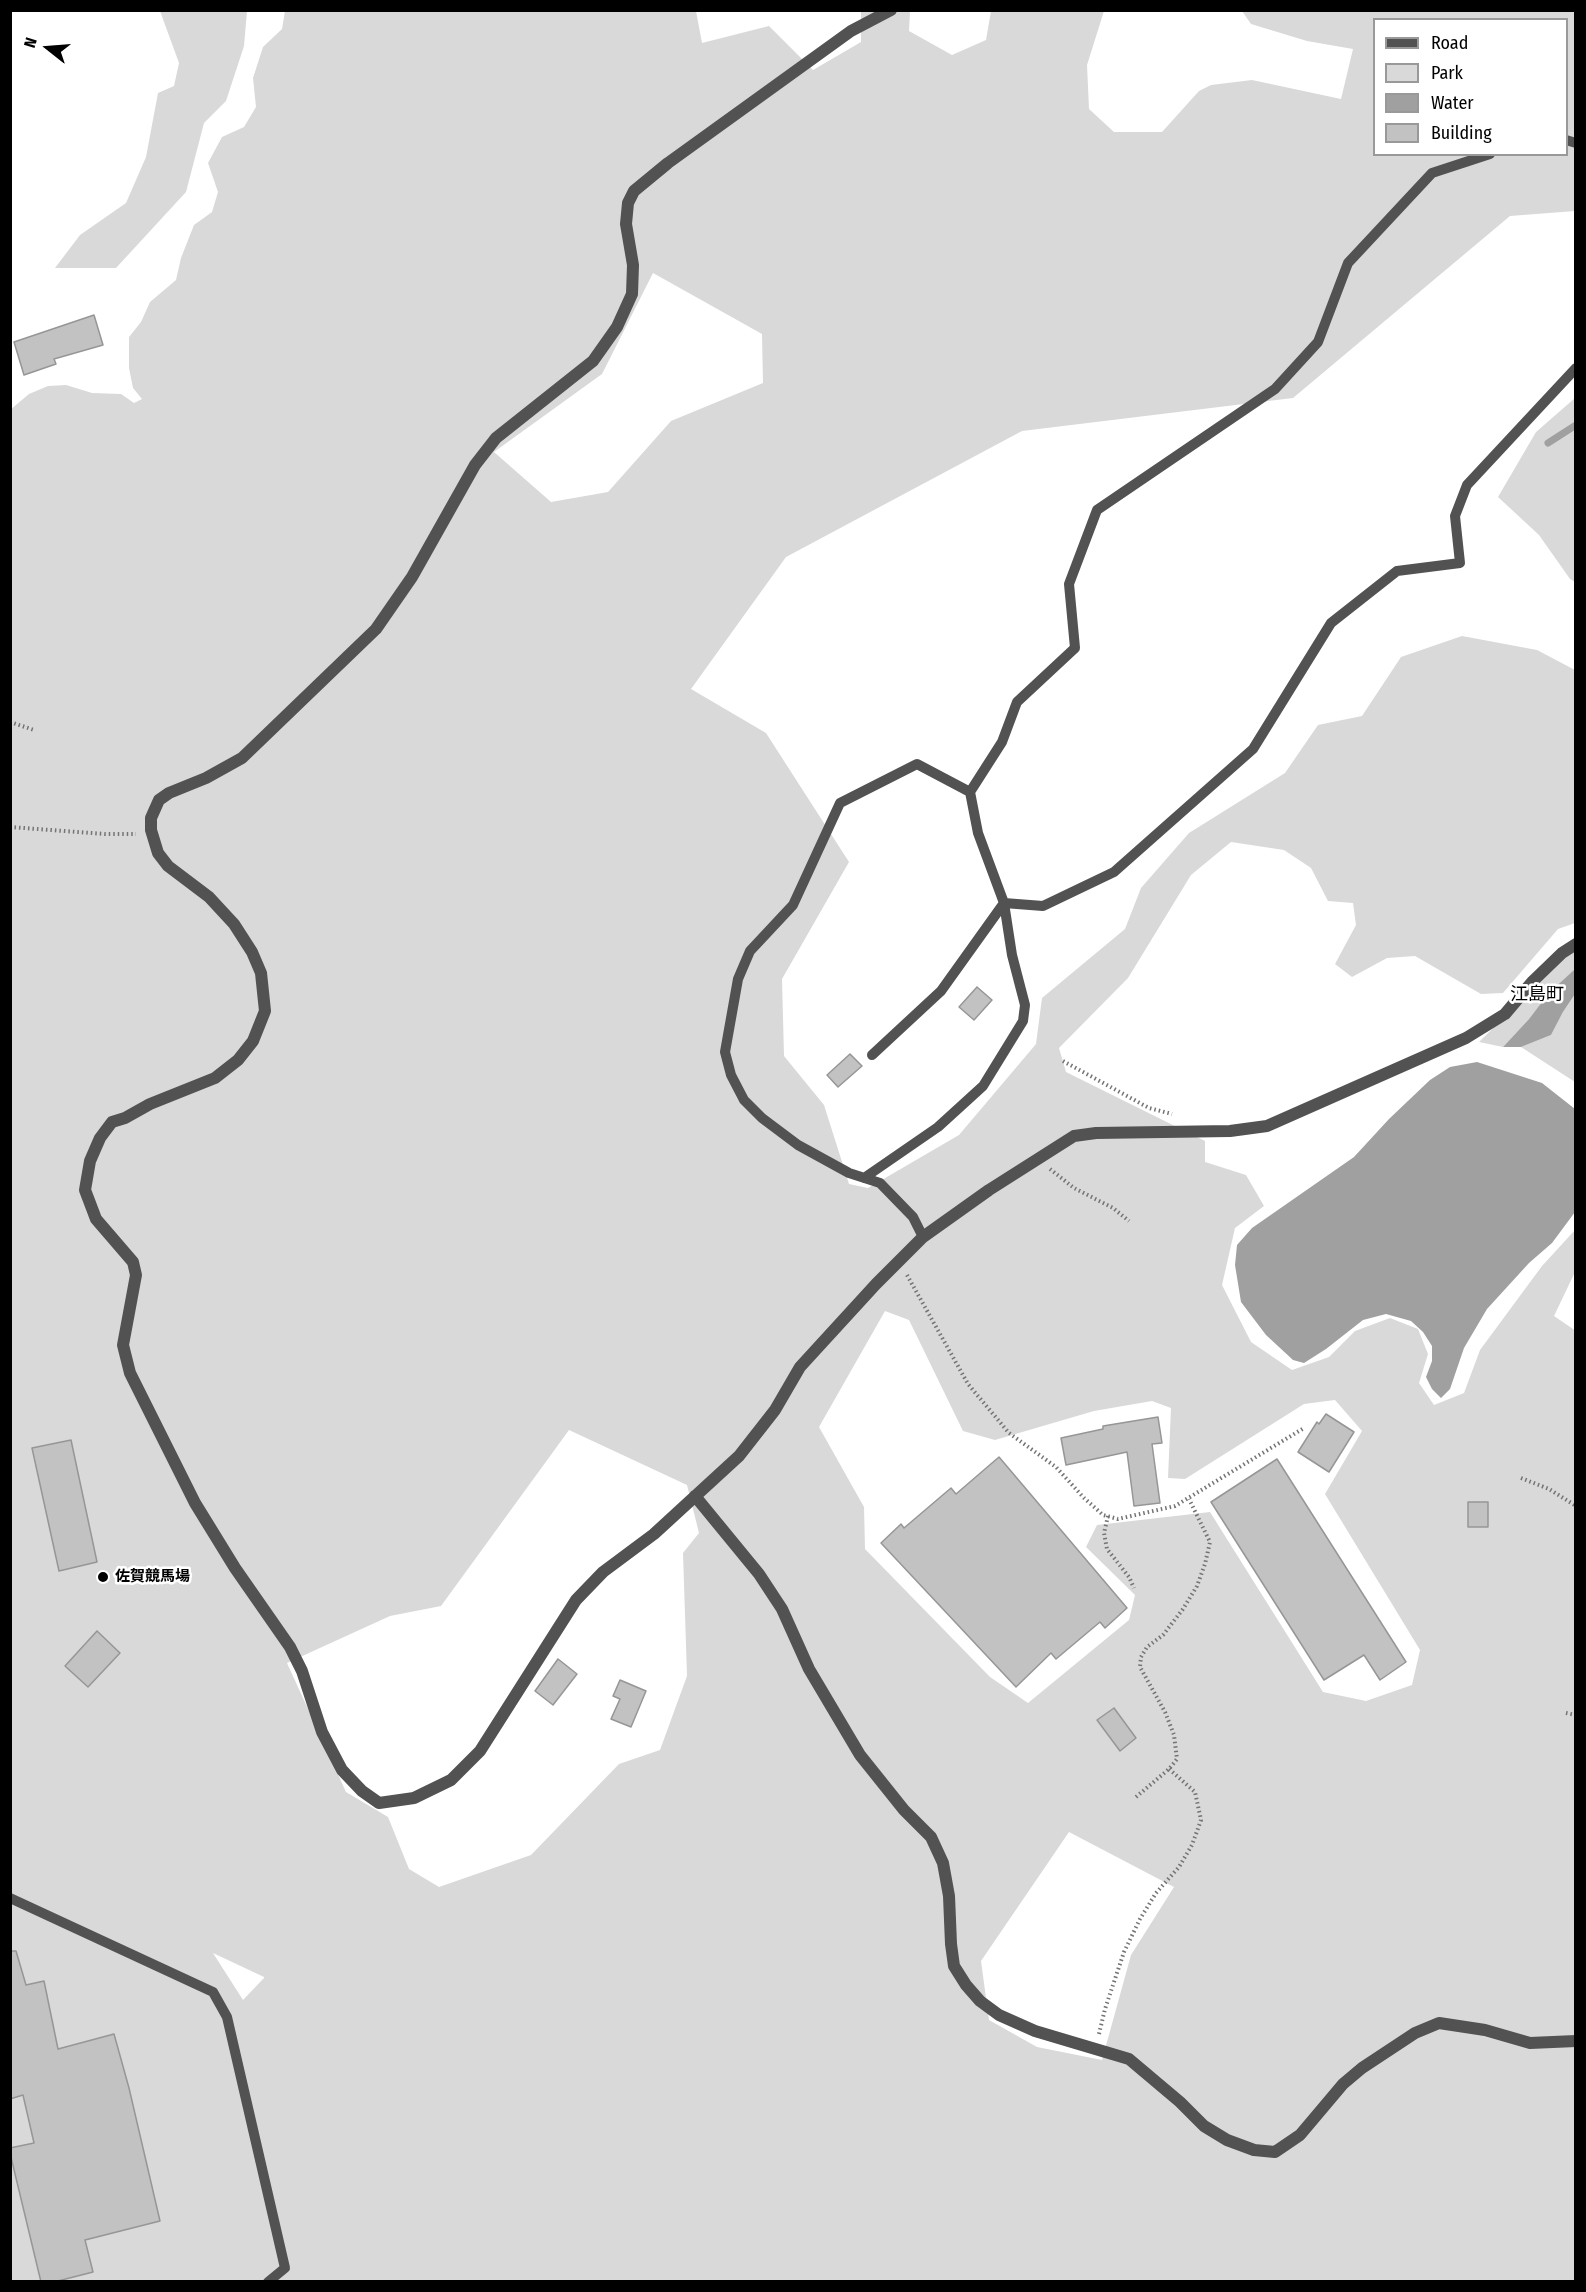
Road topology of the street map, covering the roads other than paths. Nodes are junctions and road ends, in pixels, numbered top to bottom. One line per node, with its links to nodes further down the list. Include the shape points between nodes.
1 (891, 10): 10 (street, via 851,31 633,191 626,224 633,265 632,294 617,327 593,361 496,438 475,465 412,578 376,629 242,758 159,800 151,818 158,853 234,924 261,973 265,1011 253,1041 238,1060 215,1078 112,1122 90,1161 85,1190 96,1219 133,1262 136,1275 123,1345 130,1373 195,1503 290,1647 322,1732 342,1770 379,1803 414,1798 451,1780 480,1751 576,1600 603,1572 654,1534)
2 (1484, 156): 4 (lane, via 1432,173 1348,263 1318,342 1275,389 1097,510 1069,584 1075,648 1017,702 1002,742)
3 (1575, 368): 5 (lane, via 1467,484 1455,516 1460,563 1397,571 1331,622 1253,749 1114,872 1043,906)
4 (970, 792): 5 (lane, via 978,833); 8 (lane, via 917,764 840,803 793,905 750,951 738,979 725,1052 744,1100 798,1145)
5 (1004, 903): 7 (lane, via 941,991); 8 (lane, via 1024,1005 1023,1021 983,1086 938,1127)
6 (1575, 944): 9 (street, via 1533,981 1505,1014 1466,1038 1267,1126 1074,1137)
7 (872, 1055)
8 (864, 1178): 9 (lane, via 880,1183 913,1216)
9 (923, 1237): 10 (street, via 800,1367 775,1410 739,1456)
10 (695, 1496): 12 (street, via 759,1574 782,1609 809,1669 860,1755 931,1837 943,1863 949,1896 954,1966 980,2001 999,2015 1035,2031 1129,2059 1204,2126 1254,2150 1275,2152 1300,2135 1343,2084 1362,2068 1415,2033 1439,2023 1485,2030 1530,2043)
11 (10, 1898): 13 (lane, via 213,1992 227,2017 285,2268)
12 (1575, 2041)
13 (268, 2282)

